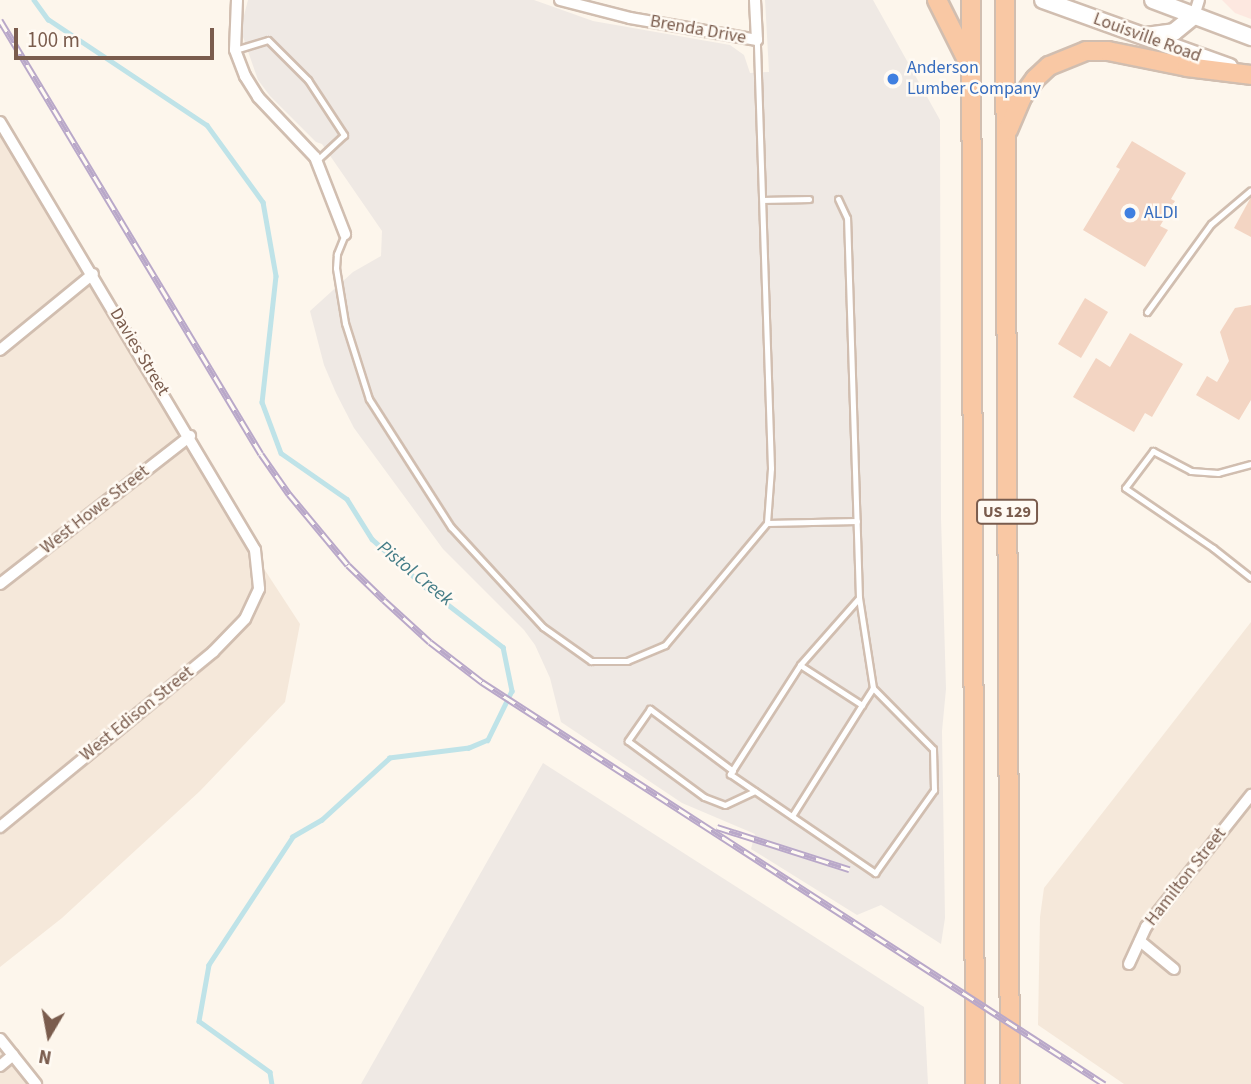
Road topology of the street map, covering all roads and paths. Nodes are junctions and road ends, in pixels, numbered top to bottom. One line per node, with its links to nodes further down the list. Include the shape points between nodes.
1 (237, 0): 15 (street)
2 (560, 0): 14 (street, Brenda Drive, via 630,18)
3 (755, 0): 14 (street, Brenda Drive)
4 (937, 0): 16 (highway)
5 (971, 0): 16 (highway, US 129)
6 (1004, 0): 19 (highway, US 129)
7 (1043, 0): 12 (main road, Louisville Road)
8 (1153, 0): 10 (main road, Louisville Road)
9 (1199, 0): 11 (street)
10 (1175, 3): 11 (main road, Louisville Road)
11 (1194, 16): 12 (main road, via 1174,32); 13 (main road, Louisville Road)
12 (1140, 37): 17 (main road, Louisville Road)
13 (1251, 37)
14 (757, 40): 23 (lane)
15 (235, 50): 20 (street, via 258,97); 20 (lane, via 268,40 308,80 344,135)
16 (970, 66): 52 (highway, US 129)
17 (1251, 75): 19 (highway, via 1108,51 1078,53 1049,66 1035,79 1021,97)
18 (0, 122): 26 (street, Davies Street)
19 (1005, 137): 53 (highway, US 129)
20 (317, 160): 25 (street)
21 (1251, 190): 27 (lane, via 1211,224)
22 (838, 199): 31 (lane, via 847,218)
23 (763, 200): 24 (lane); 32 (lane, via 771,468)
24 (809, 200)
25 (345, 234): 32 (lane, via 336,268 345,323 369,399 451,527 543,627 591,660 626,661 665,645)
26 (93, 274): 28 (street); 29 (street, Davies Street)
27 (1147, 313)
28 (0, 351)
29 (190, 436): 34 (street, West Howe Street); 35 (street, Davies Street, via 255,550)
30 (1251, 464): 33 (lane, via 1218,473 1191,471 1153,451 1125,488)
31 (857, 521): 32 (lane); 36 (lane)
32 (767, 523)
33 (1251, 578)
34 (0, 584)
35 (259, 589): 44 (street, West Edison Street, via 246,620 214,652)
36 (859, 597): 37 (lane); 38 (lane)
37 (800, 665): 39 (lane); 40 (lane)
38 (873, 688): 39 (lane); 43 (lane, via 933,750 934,790 875,873)
39 (862, 705): 43 (lane)
40 (733, 771): 41 (lane, via 730,774); 41 (lane, via 650,709 628,741 704,797 724,805)
41 (755, 791): 43 (lane)
42 (1251, 795): 45 (street, Hamilton Street, via 1146,927)
43 (792, 816)
44 (0, 827)
45 (1140, 941): 46 (street, Hamilton Street); 47 (street)
46 (1129, 964)
47 (1174, 969)
48 (0, 1040): 49 (street)
49 (13, 1055): 50 (street); 51 (street)
50 (0, 1066)
51 (36, 1084)
52 (975, 1084)
53 (1010, 1084)

